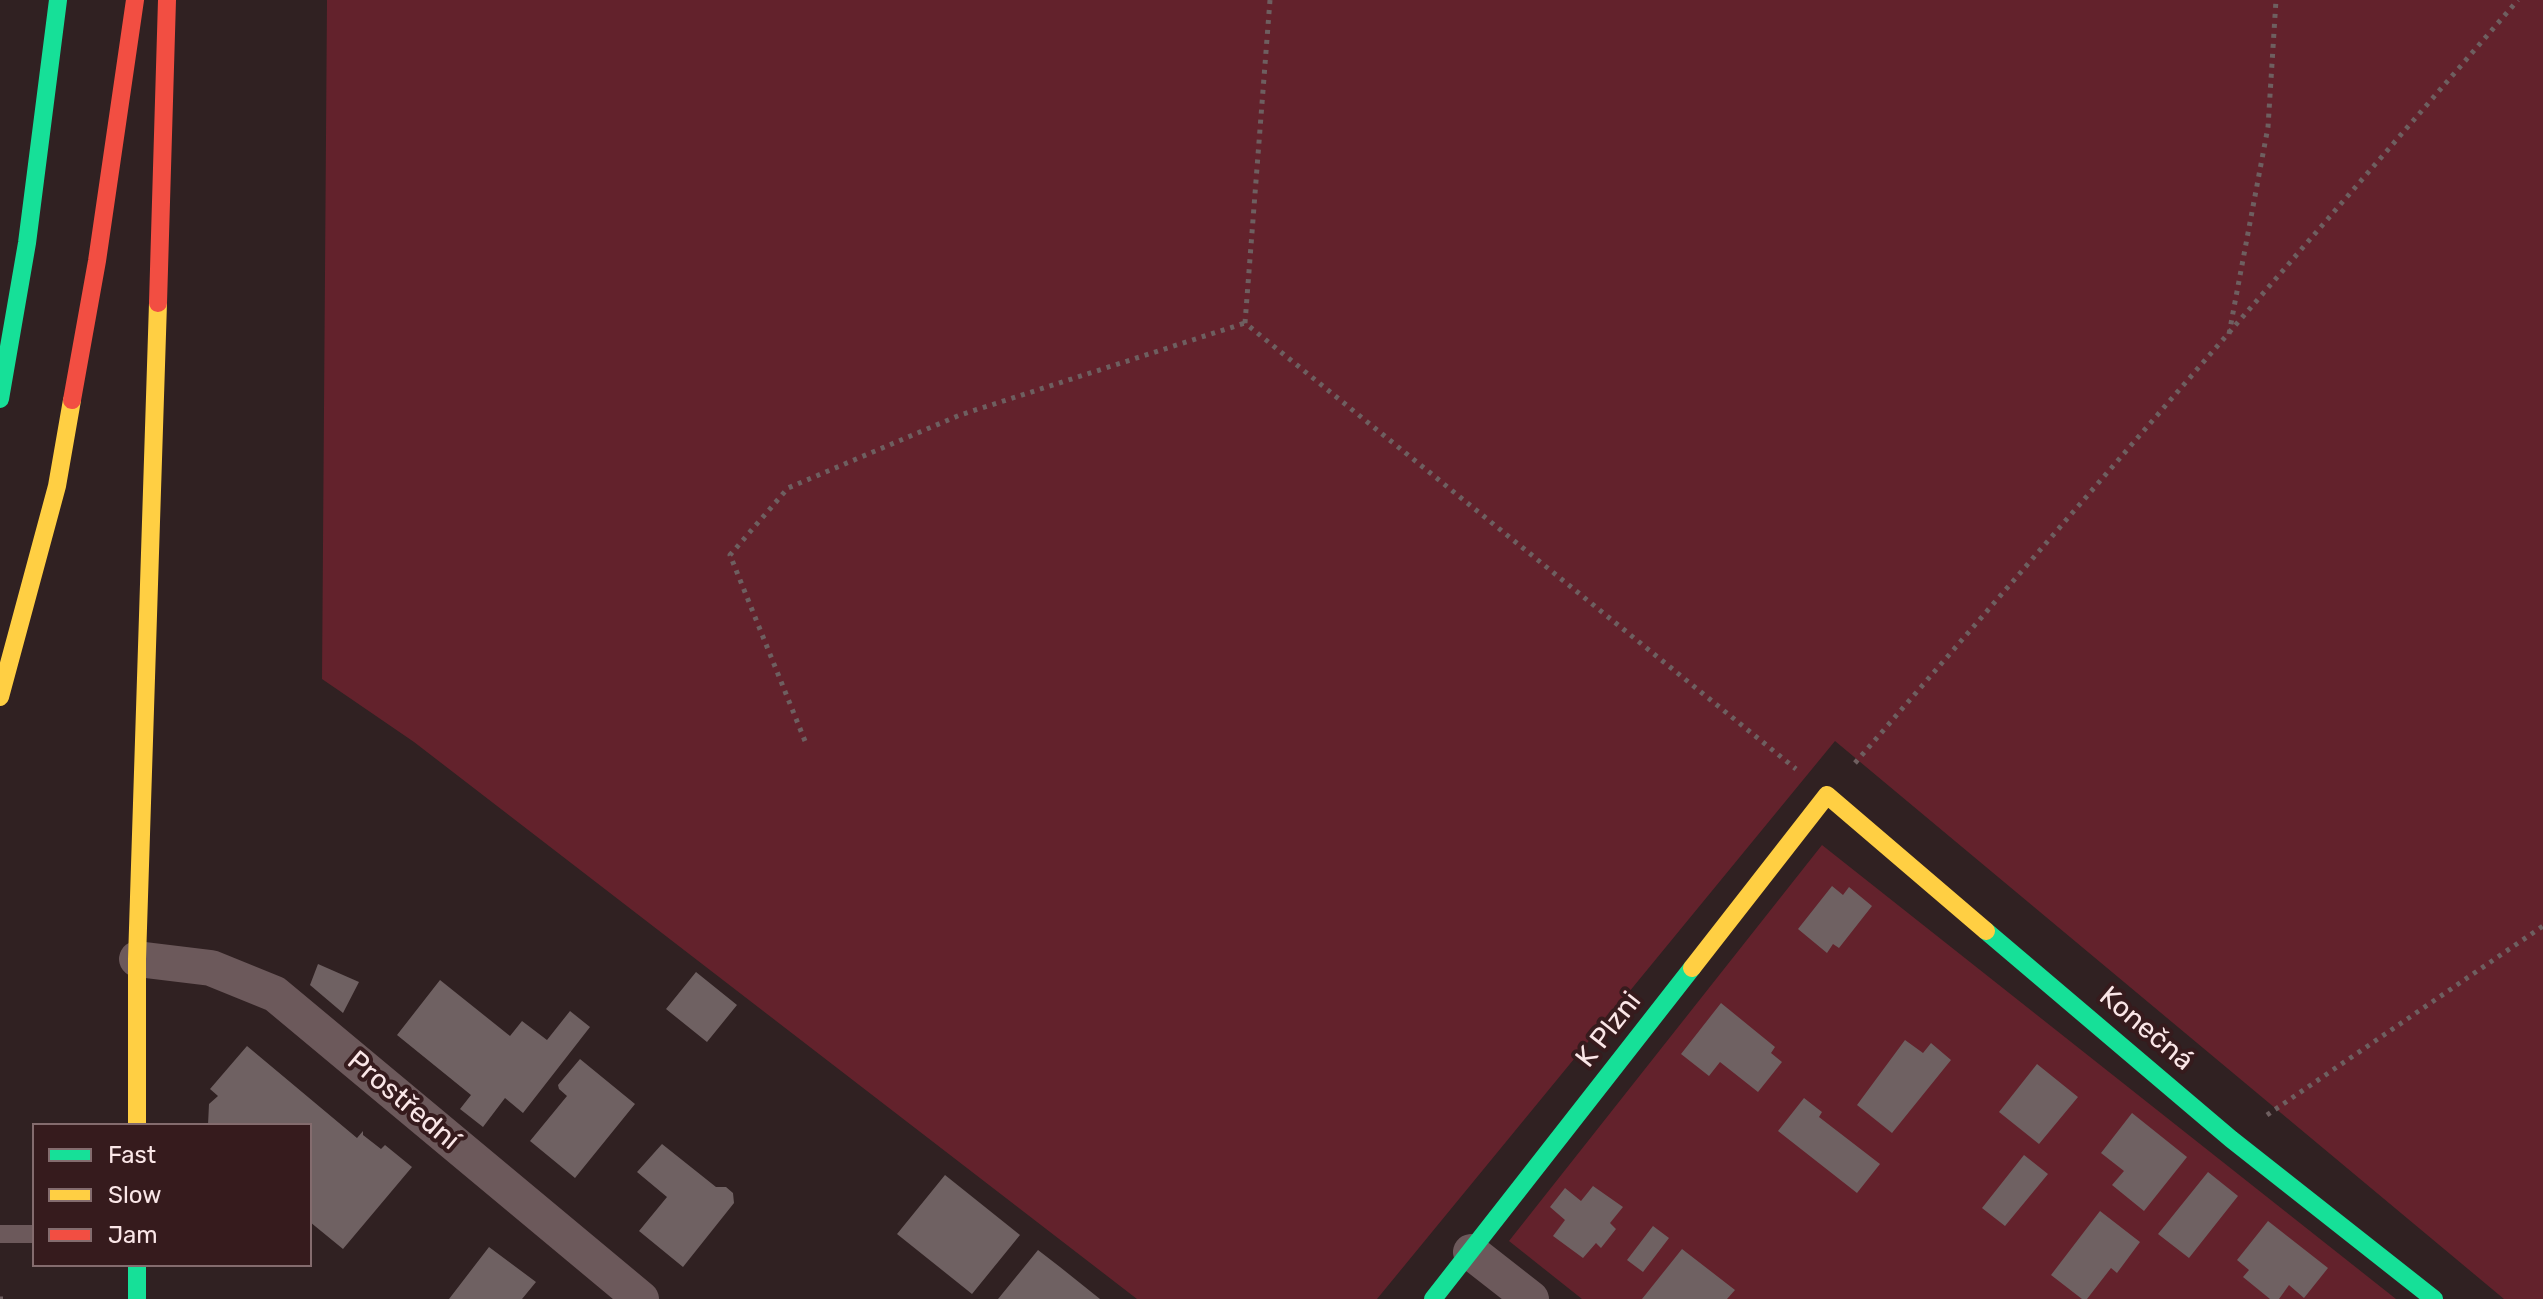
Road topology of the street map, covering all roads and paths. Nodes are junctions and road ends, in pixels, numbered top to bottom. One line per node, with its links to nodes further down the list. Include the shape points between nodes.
1 (58, 0): 9 (main road, via 27,243)
2 (135, 0): 10 (main road, via 57,486)
3 (167, 0): 14 (main road)
4 (1270, 0): 7 (path)
5 (2276, 0): 8 (path, via 2268,127)
6 (2518, 0): 8 (path)
7 (1245, 323): 11 (path, via 960,415 788,488 730,555); 12 (path)
8 (2229, 335): 12 (path)
9 (0, 399)
10 (0, 697)
11 (805, 741)
12 (1827, 795): 16 (main road, Konečná); 19 (main road, K Plzni)
13 (2543, 926): 16 (path)
14 (137, 959): 15 (main road); 22 (street, Prostřední, via 211,968 275,994)
15 (137, 1123)
16 (2231, 1139): 25 (main road, Konečná)
17 (0, 1234): 18 (lane)
18 (32, 1234)
19 (1471, 1252): 23 (main road, K Plzni); 24 (street)
20 (137, 1267): 21 (main road)
21 (137, 1299)
22 (641, 1299)
23 (1433, 1299)
24 (1531, 1299)
25 (2434, 1299)

